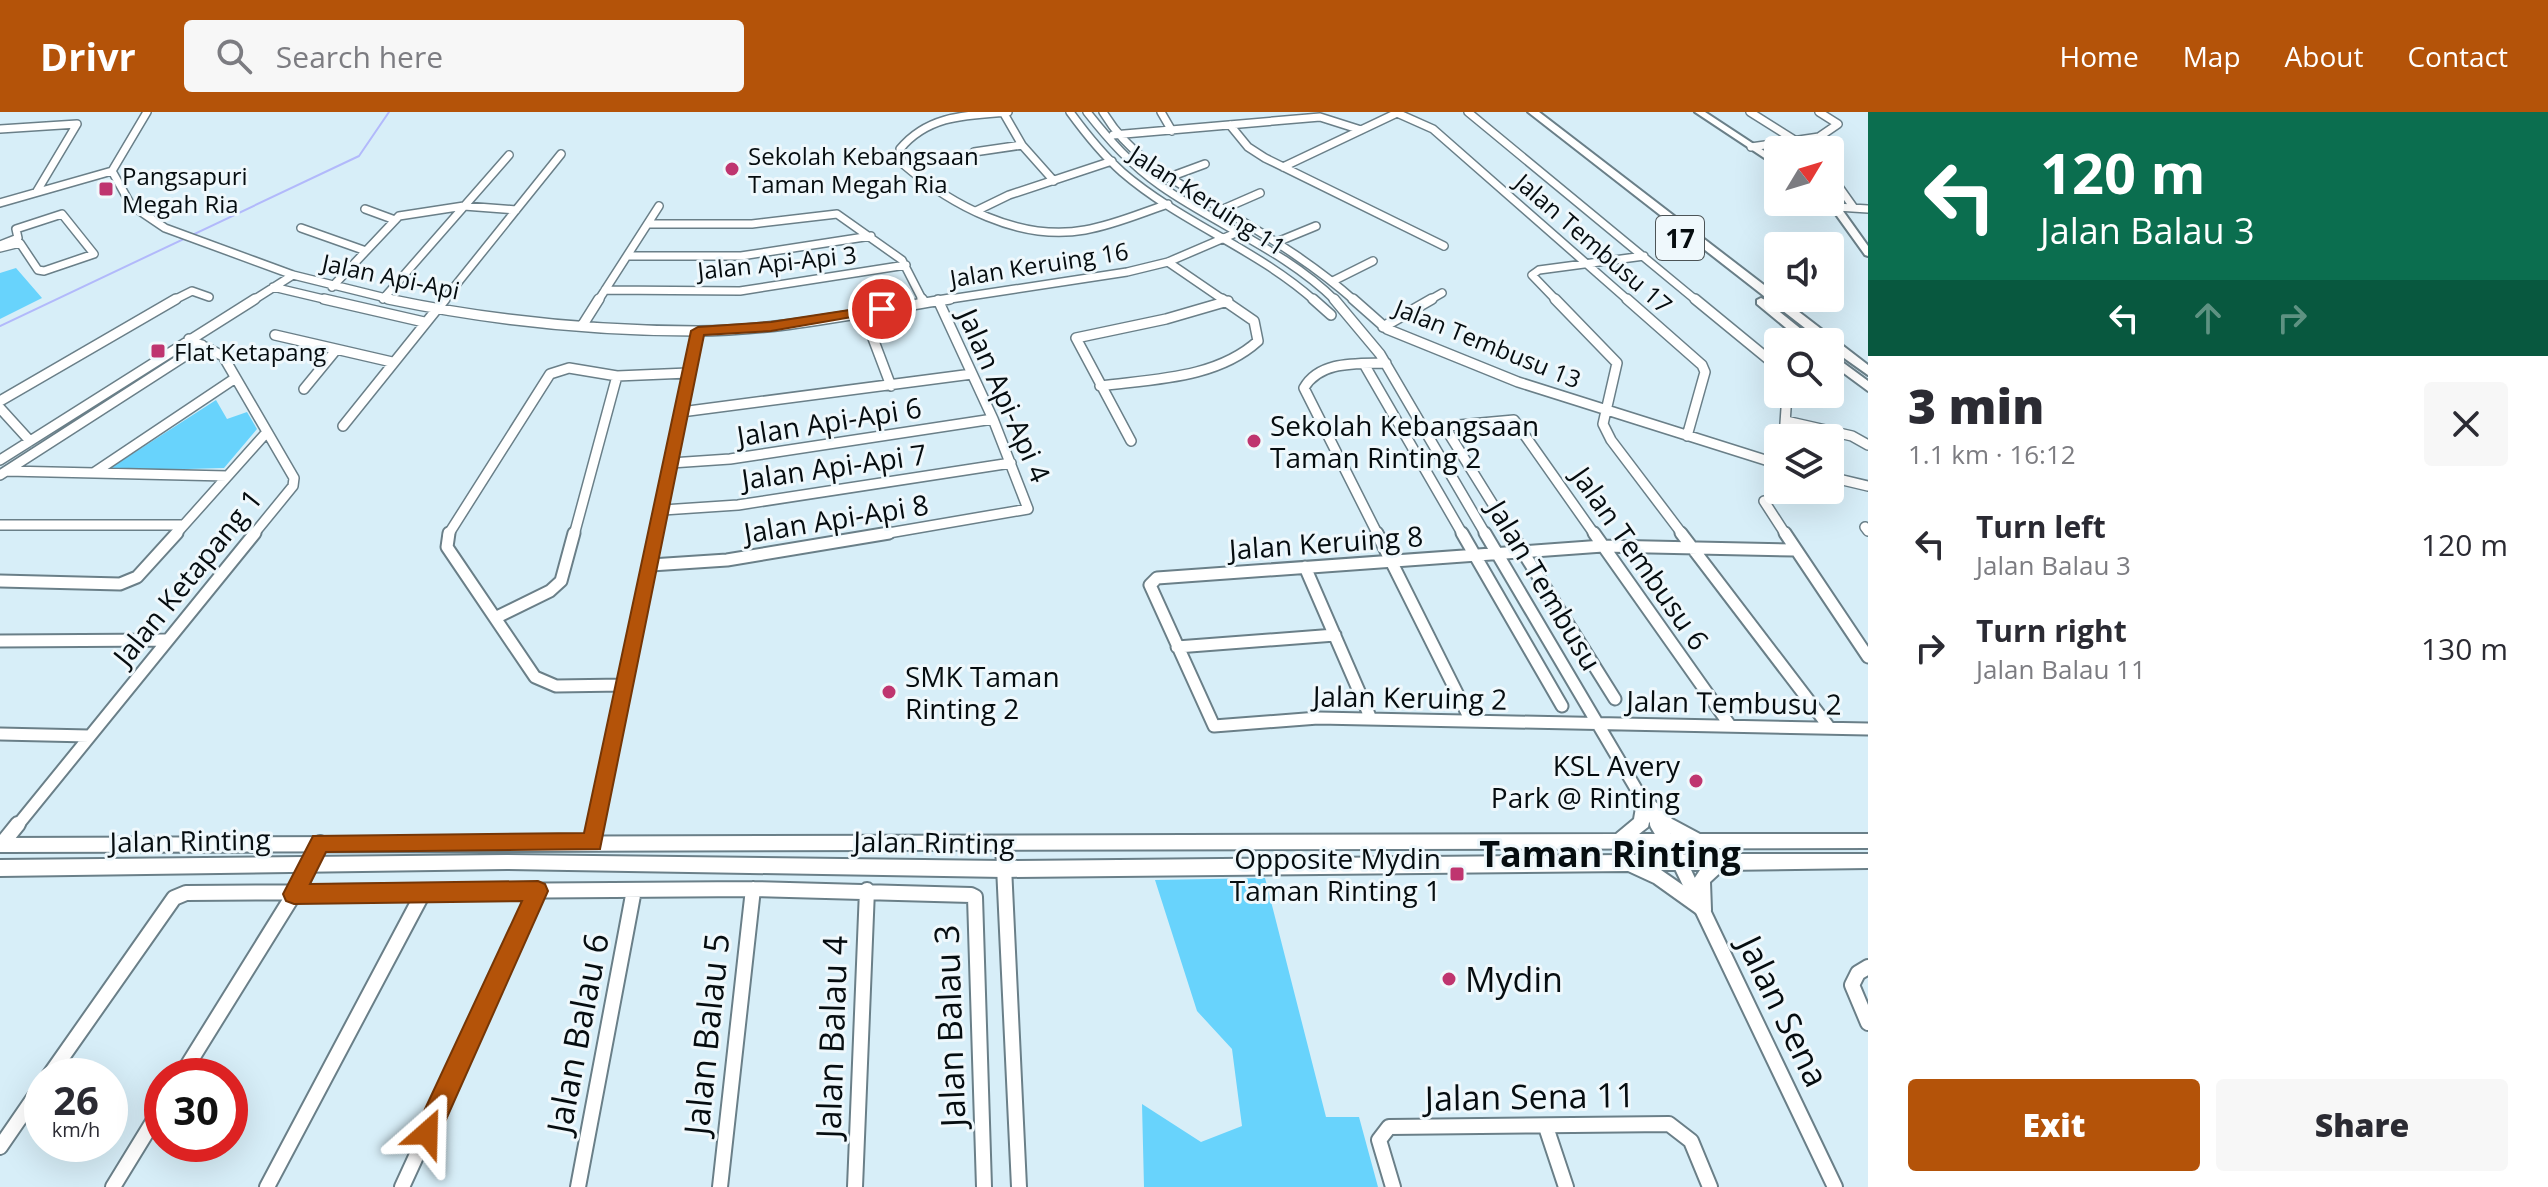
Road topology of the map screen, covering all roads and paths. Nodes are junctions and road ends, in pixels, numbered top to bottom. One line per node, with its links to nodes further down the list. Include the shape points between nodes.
1 (147, 112): 32 (street)
2 (1006, 112): 22 (street); 48 (street, via 928,122 900,149 911,172)
3 (1070, 112): 29 (street, Jalan Keruing 11, via 1084,135)
4 (1087, 112): 19 (street, Jalan Tembusu)
5 (1103, 112): 18 (street, Jalan Tembusu 13)
6 (1161, 112): 17 (street)
7 (1398, 112): 16 (street); 66 (street, Jalan Tembusu 17, via 1433,129)
8 (1468, 112): 63 (street)
9 (1522, 112): 85 (highway, 17)
10 (1533, 112): 96 (highway, 17)
11 (1699, 112): 24 (main road)
12 (1750, 112): 20 (street)
13 (1819, 112): 21 (street, via 1838,124)
14 (1230, 125): 16 (street, via 1320,117); 17 (street); 31 (street, via 1248,147)
15 (0, 129): 35 (street, via 77,124)
16 (1361, 130): 31 (street)
17 (1172, 131): 18 (street)
18 (1117, 135): 19 (street); 33 (street, Jalan Tembusu 13)
19 (1103, 136): 54 (street, Jalan Tembusu, via 1149,179)
20 (1788, 136)
21 (1820, 136)
22 (1022, 145): 25 (street); 34 (street)
23 (1764, 145): 24 (street)
24 (1751, 147): 28 (main road)
25 (974, 152)
26 (561, 154): 46 (street)
27 (509, 155): 40 (street)
28 (1764, 155)
29 (1112, 161): 34 (street); 39 (street, Jalan Keruing 11)
30 (1205, 164): 33 (street)
31 (1283, 167): 58 (street)
32 (112, 171): 35 (street); 68 (street, Jalan Api-Api, via 131,205 165,228)
33 (1167, 178): 47 (street, Jalan Tembusu 13)
34 (1054, 181): 48 (street)
35 (37, 191): 38 (street)
36 (1260, 193): 47 (street)
37 (1844, 194): 43 (street)
38 (0, 203)
39 (1168, 204): 48 (street, via 1073,232 1032,229); 56 (street, Jalan Keruing 11)
40 (464, 206): 46 (street); 50 (street, via 409,212); 75 (street)
41 (659, 206): 51 (street)
42 (1844, 206): 43 (street)
43 (1854, 208): 45 (street)
44 (365, 209): 50 (street)
45 (1868, 209)
46 (516, 210): 79 (street)
47 (1221, 210): 57 (street, Jalan Tembusu 13)
48 (976, 211)
49 (1843, 216): 61 (main road)
50 (395, 220): 60 (street)
51 (648, 224): 55 (street, via 752,224 837,214); 62 (street)
52 (1316, 226): 57 (street)
53 (301, 228): 60 (street)
54 (1238, 232): 56 (street, Jalan Keruing 16); 93 (street, Jalan Tembusu, via 1312,279 1363,330)
55 (871, 236): 62 (street, via 741,256); 67 (street)
56 (1225, 237): 65 (street, Jalan Keruing 16); 81 (street, Jalan Keruing 11, via 1300,284)
57 (1277, 242): 69 (street, Jalan Tembusu 13)
58 (1444, 246)
59 (0, 251): 59 (street, via 18,238 16,229 62,214 94,254 44,271 20,243)
60 (366, 251): 71 (street)
61 (1868, 253)
62 (627, 256): 72 (street)
63 (1644, 256): 66 (street); 91 (street)
64 (1373, 261): 69 (street)
65 (1168, 262): 76 (street, Jalan Keruing 16); 77 (street)
66 (1587, 264): 108 (street, via 1532,275 1617,363); 115 (street, Jalan Tembusu 17, via 1702,365 1705,372)
67 (906, 265): 72 (street, Jalan Api-Api 3, via 740,291); 78 (street)
68 (293, 275): 70 (street); 71 (street, Jalan Api-Api)
69 (1333, 281): 84 (street, Jalan Tembusu 13)
70 (273, 287): 82 (street); 88 (street)
71 (332, 287): 75 (street, Jalan Api-Api)
72 (605, 290): 83 (street)
73 (1442, 293): 84 (street)
74 (209, 297): 105 (street, via 184,294)
75 (383, 299): 79 (street, Jalan Api-Api)
76 (938, 300): 78 (street, Jalan Keruing 16); 98 (street, Jalan Api-Api 4)
77 (1228, 301): 102 (street, via 1076,338); 102 (street, via 1254,321 1258,341 1251,351 1200,370)
78 (924, 302): 80 (street, Jalan Keruing 16)
79 (437, 309): 82 (street); 83 (street, Jalan Api-Api)
80 (863, 312): 86 (street, Jalan Keruing 16); 101 (street)
81 (1331, 315)
82 (424, 322): 92 (street)
83 (582, 326): 86 (street, Jalan Api-Api)
84 (1383, 327): 108 (street, Jalan Tembusu 13, via 1518,382)
85 (1793, 328)
86 (698, 331): 97 (street)
87 (275, 335): 90 (street)
88 (189, 339): 89 (street, Jalan Ketapang 1); 116 (street)
89 (202, 345): 100 (street, Jalan Ketapang 1, via 223,356); 123 (street)
90 (336, 350): 92 (street); 104 (street)
91 (1764, 356)
92 (392, 362): 113 (street)
93 (1386, 363): 94 (street); 136 (street, Jalan Tembusu)
94 (1364, 364): 138 (street); 139 (street, via 1334,367 1304,388)
95 (1844, 368): 103 (highway)
96 (1868, 371)
97 (688, 373): 99 (street); 109 (street)
98 (972, 374): 101 (street); 110 (street, Jalan Api-Api 4)
99 (617, 376): 143 (street, via 561,581); 143 (street, via 569,368 550,374 448,529 447,547)
100 (234, 379): 114 (street, Jalan Ketapang 1); 124 (street)
101 (891, 386): 109 (street)
102 (1100, 386): 117 (street)
103 (1868, 387)
104 (304, 389)
105 (0, 401)
106 (0, 408): 116 (street)
107 (1786, 408): 111 (street)
108 (1604, 409): 115 (street, Jalan Tembusu 13); 134 (street, via 1603,424 1611,440)
109 (681, 412): 121 (street)
110 (993, 419): 121 (street, Jalan Api-Api 6, via 730,459); 122 (street, Jalan Api-Api 4)
111 (1786, 421): 112 (street); 118 (street, via 1852,436)
112 (1786, 424)
113 (343, 426)
114 (267, 432): 125 (street); 145 (street, Jalan Ketapang 1, via 294,478 293,486)
115 (1687, 436): 120 (street, Jalan Tembusu 13)
116 (30, 441): 119 (street)
117 (1131, 441)
118 (1868, 445)
119 (0, 460)
120 (1764, 460)
121 (671, 463): 130 (street)
122 (1011, 463): 129 (street, Jalan Api-Api 4); 130 (street, Jalan Api-Api 7, via 738,505)
123 (3, 473): 124 (street)
124 (94, 473): 125 (street)
125 (227, 476): 132 (street)
126 (1844, 480): 127 (street)
127 (1868, 486)
128 (1766, 504): 135 (street)
129 (1028, 509): 140 (street, Jalan Api-Api 8, via 727,560)
130 (663, 510): 140 (street)
131 (0, 525): 132 (street)
132 (181, 525): 142 (street, via 129,581)
133 (1603, 546): 134 (street, Jalan Keruing 8); 137 (street, Jalan Keruing 8); 137 (street, Jalan Tembusu 6, via 1514,420 1448,426); 155 (street, Jalan Tembusu 6)
134 (1692, 547): 135 (street, Jalan Keruing 8); 156 (street)
135 (1795, 550): 148 (street)
136 (1498, 553): 137 (street, Jalan Keruing 8); 138 (street, Jalan Keruing 8); 154 (street, Jalan Tembusu)
137 (1522, 553): 150 (street)
138 (1477, 555): 139 (street, Jalan Keruing 8); 151 (street)
139 (1391, 561): 141 (street, Jalan Keruing 8); 153 (street)
140 (651, 565): 149 (street)
141 (1305, 567): 144 (street); 147 (street, Jalan Keruing 8, via 1157,578 1150,585)
142 (0, 581)
143 (497, 617): 149 (street, via 543,683)
144 (1335, 635): 147 (street); 152 (street)
145 (165, 640): 146 (street); 159 (street, Jalan Ketapang 1)
146 (0, 641)
147 (1177, 647): 152 (street, Jalan Keruing 2, via 1210,721 1221,726)
148 (1868, 657)
149 (623, 685): 165 (street)
150 (1615, 699)
151 (1562, 706)
152 (1371, 719): 153 (street, Jalan Keruing 2)
153 (1471, 721): 154 (street, Jalan Keruing 2)
154 (1598, 723): 155 (street, Jalan Tembusu 2); 160 (street, Jalan Tembusu)
155 (1729, 724): 156 (street, Jalan Tembusu 2)
156 (1829, 727): 157 (street, Jalan Tembusu 2)
157 (1868, 729)
158 (0, 734): 159 (street)
159 (89, 736): 162 (street, Jalan Ketapang 1)
160 (1644, 801): 163 (main road, via 1642,822); 166 (street, Jalan Tembusu); 167 (main road, via 1679,833)
161 (0, 824): 162 (street)
162 (16, 824): 169 (street, Jalan Ketapang 1)
163 (1619, 841): 166 (main road, Jalan Rinting); 170 (main road, Jalan Rinting)
164 (1868, 841): 167 (main road, Jalan Rinting)
165 (592, 842): 168 (main road, Jalan Rinting); 170 (main road, Jalan Rinting)
166 (1668, 842): 167 (main road, Jalan Rinting); 172 (street, Jalan Tembusu)
167 (1709, 842)
168 (320, 843): 169 (main road, Jalan Rinting); 175 (street)
169 (1, 845)
170 (1003, 845): 177 (street)
171 (1623, 861): 172 (main road, Jalan Rinting); 177 (main road, Jalan Rinting); 184 (main road, via 1660,878)
172 (1679, 861): 173 (main road, Jalan Rinting); 184 (street, Jalan Sena)
173 (1722, 861): 174 (main road, Jalan Rinting); 184 (main road, via 1702,879)
174 (1868, 861)
175 (311, 865): 176 (main road, Jalan Rinting); 177 (main road, Jalan Rinting, via 507,862); 183 (street)
176 (0, 868)
177 (1004, 869): 200 (street)
178 (753, 889): 179 (street, Jalan Balau 3); 180 (street, Jalan Balau 3); 197 (street, Jalan Balau 5)
179 (634, 890): 181 (street, Jalan Balau 3); 196 (street, Jalan Balau 6)
180 (867, 890): 198 (street, Jalan Balau 4); 199 (street, Jalan Balau 3, via 975,897)
181 (538, 891): 182 (street, Jalan Balau 3); 195 (street)
182 (423, 893): 183 (street, Jalan Balau 3); 194 (street)
183 (294, 894): 187 (street, Jalan Balau 3, via 186,893 174,898); 188 (street)
184 (1703, 910): 204 (street, Jalan Sena)
185 (1863, 970): 186 (street, via 1852,985)
186 (1868, 1023)
187 (62, 1058)
188 (192, 1058)
189 (24, 1112): 192 (street)
190 (1546, 1127): 201 (street, Jalan Sena 11, via 1389,1127 1379,1140); 202 (street); 203 (street, Jalan Sena 11, via 1680,1127 1690,1138)
191 (144, 1136): 193 (street)
192 (0, 1147)
193 (113, 1187)
194 (267, 1187)
195 (402, 1187)
196 (578, 1187)
197 (720, 1187)
198 (855, 1187)
199 (984, 1187)
200 (1019, 1187)
201 (1393, 1187)
202 (1566, 1187)
203 (1710, 1187)
204 (1835, 1187)

